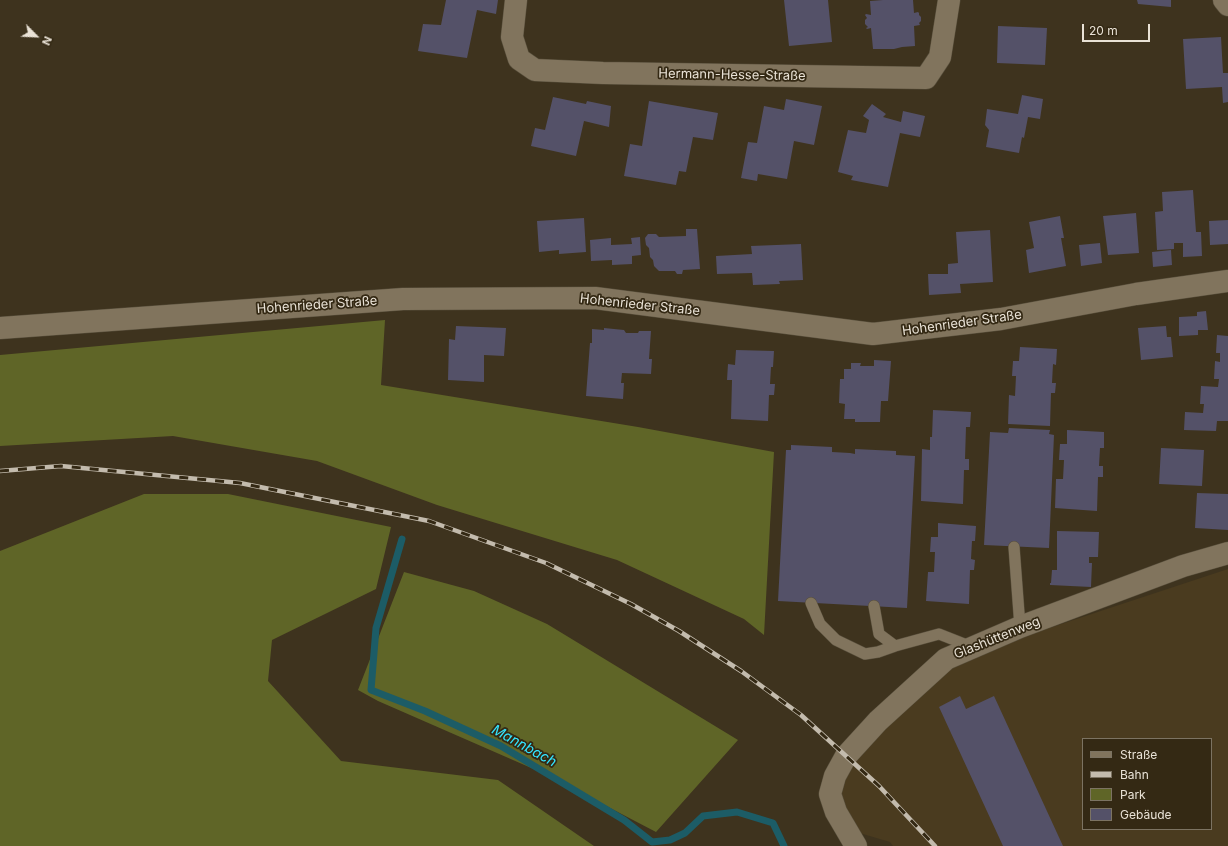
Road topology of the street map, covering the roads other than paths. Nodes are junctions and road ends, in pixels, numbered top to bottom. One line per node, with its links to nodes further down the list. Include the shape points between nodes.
1 (516, 0): 2 (street, Hermann-Hesse-Straße, via 512,37 519,59 535,70 926,78 940,57)
2 (949, 0)
3 (1224, 0): 4 (street)
4 (1228, 5)
5 (1228, 281): 6 (street, Hohenrieder Straße, via 1136,294 1001,319 874,334 596,298 403,299)
6 (0, 328)
7 (1014, 547): 11 (lane)
8 (1228, 553): 11 (street, Glashüttenweg, via 1183,566)
9 (811, 603): 12 (lane, via 820,624 836,640 865,654)
10 (874, 606): 12 (lane, via 879,634)
11 (1020, 627): 13 (street, Glashüttenweg)
12 (895, 646): 13 (lane, via 938,634)
13 (972, 647): 14 (street, Glashüttenweg, via 946,658 883,716 846,756 835,776 830,794 836,812)
14 (856, 846)

